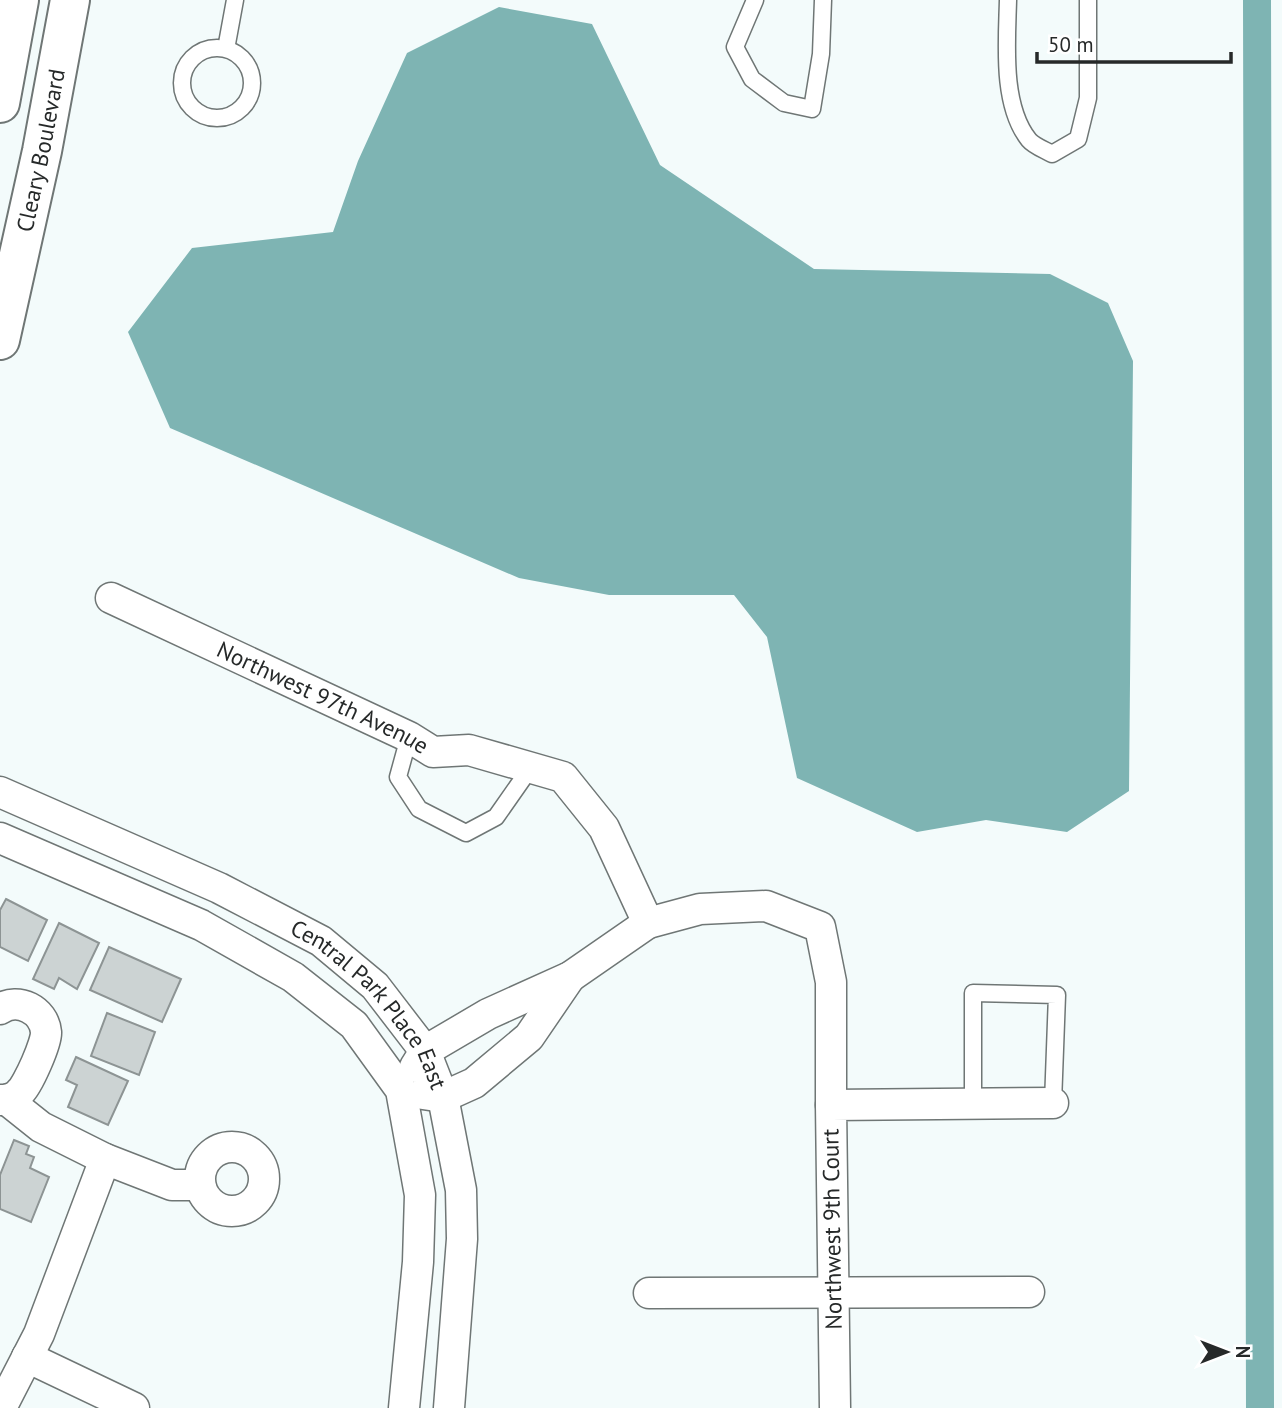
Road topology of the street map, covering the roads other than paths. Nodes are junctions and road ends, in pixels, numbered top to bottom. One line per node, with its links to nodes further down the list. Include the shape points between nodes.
1 (19, 0): 9 (street)
2 (70, 0): 10 (street, Cleary Boulevard)
3 (235, 0): 8 (lane)
4 (755, 0): 5 (lane, via 735,47 752,79 784,103 811,109 821,54)
5 (823, 0)
6 (1008, 0): 7 (lane, via 1011,106 1029,142 1052,154 1078,139 1087,98)
7 (1088, 0)
8 (226, 49): 8 (lane, via 195,56 183,75 186,97 200,114 223,118 234,114 250,97 251,74 246,63)
9 (0, 103)
10 (0, 340)
11 (111, 598): 12 (street, Northwest 97th Avenue)
12 (409, 737): 13 (street, Northwest 97th Avenue, via 433,752 469,750); 13 (lane, via 398,777 419,809 466,833 496,817)
13 (531, 767): 16 (street, Northwest 97th Avenue, via 563,777 604,828)
14 (0, 792): 19 (street, Central Park Place East, via 219,888 321,941 375,986)
15 (0, 838): 20 (street, Central Park Place East, via 201,925 293,977 354,1025)
16 (648, 923): 17 (street); 25 (street, via 701,909 766,906 820,927 831,982)
17 (570, 977): 19 (street, via 488,1014); 21 (street, via 529,1037 474,1083)
18 (0, 1009): 22 (street, via 16,1004 28,1007 38,1013 47,1035 26,1086)
19 (425, 1051): 20 (street); 21 (street, Central Park Place East)
20 (401, 1090): 21 (street); 34 (street, Central Park Place East, via 420,1195)
21 (443, 1097): 35 (street, Central Park Place East, via 461,1190)
22 (4, 1100): 26 (street, via 41,1128)
23 (1053, 1103): 24 (street, Northwest 9th Court); 24 (lane, via 1057,995 973,993)
24 (973, 1104): 25 (street, Northwest 9th Court)
25 (831, 1105): 30 (street, Northwest 9th Court)
26 (105, 1158): 27 (street, via 172,1185); 31 (street)
27 (200, 1185)
28 (1029, 1292): 30 (street)
29 (649, 1293): 30 (street)
30 (833, 1293): 36 (street, Northwest 9th Court)
31 (27, 1357): 32 (street); 33 (street)
32 (1, 1408)
33 (134, 1408)
34 (404, 1408)
35 (449, 1408)
36 (835, 1408)

